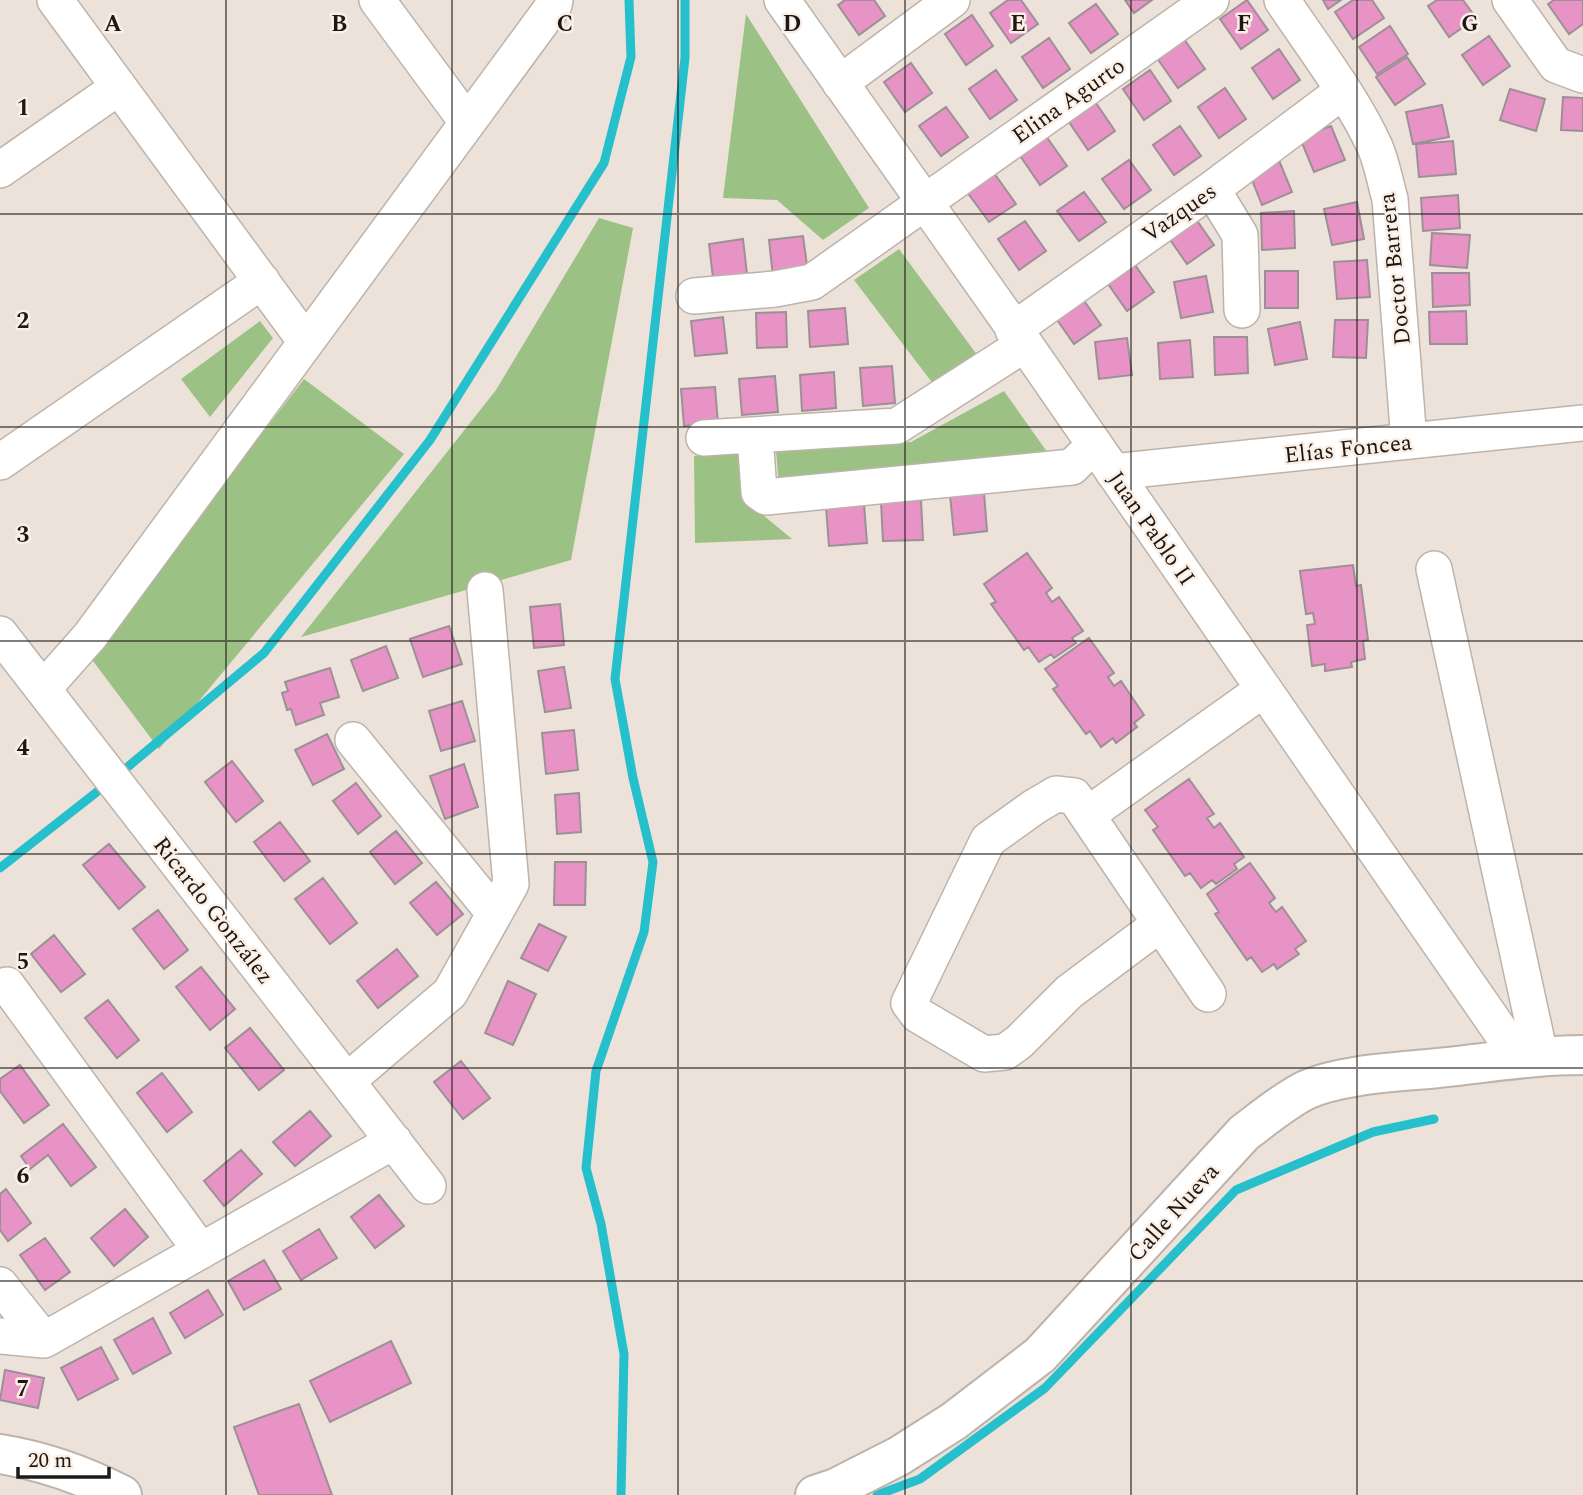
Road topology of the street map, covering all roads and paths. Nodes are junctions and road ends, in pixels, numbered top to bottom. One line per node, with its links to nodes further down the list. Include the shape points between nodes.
1 (55, 0): 11 (street)
2 (377, 0): 13 (street)
3 (555, 0): 13 (street)
4 (782, 0): 10 (street, Juan Pablo II)
5 (952, 0): 10 (street)
6 (1211, 0): 16 (street, Elina Agurto)
7 (1282, 0): 12 (street, Doctor Barrera)
8 (1510, 0): 9 (street, via 1556,65)
9 (1581, 72)
10 (840, 83): 16 (street, Juan Pablo II)
11 (119, 87): 14 (street); 17 (street)
12 (1343, 91): 15 (street, Vazques); 25 (street, Doctor Barrera, via 1375,147 1390,199)
13 (467, 122): 21 (street)
14 (0, 170)
15 (1212, 189): 19 (street, via 1240,235); 20 (street, Vazques)
16 (924, 201): 18 (street, Elina Agurto, via 812,282); 20 (street, Juan Pablo II)
17 (262, 281): 21 (street); 27 (street)
18 (694, 296)
19 (1242, 310)
20 (1019, 337): 23 (street, Vazques, via 897,426); 26 (street, Juan Pablo II)
21 (306, 342): 31 (street, via 90,636)
22 (1583, 423): 25 (street, Elías Foncea)
23 (755, 435): 24 (street, Vazques); 26 (street, via 759,492 766,497 1072,467)
24 (704, 438)
25 (1409, 441): 26 (street, Elías Foncea)
26 (1103, 458): 32 (street, Juan Pablo II)
27 (0, 462)
28 (1433, 569): 40 (street)
29 (485, 590): 35 (street, via 511,884)
30 (0, 634): 31 (street, Ricardo González)
31 (43, 689): 41 (street, Ricardo González)
32 (1264, 689): 34 (street); 40 (street, Juan Pablo II)
33 (353, 740): 35 (street)
34 (1087, 815): 36 (street); 36 (street, via 1074,796 1056,794 988,840 909,1003 918,1015 984,1054 1005,1052 1069,992)
35 (494, 914): 41 (street, via 450,993)
36 (1160, 924): 38 (street)
37 (7, 985): 44 (street)
38 (1208, 994)
39 (1583, 1055): 40 (street, Calle Nueva)
40 (1530, 1056): 50 (street, Calle Nueva, via 1398,1071 1307,1090 1244,1133 1040,1355 954,1421 899,1456)
41 (347, 1081): 42 (street, Ricardo González)
42 (394, 1142): 43 (street, Ricardo González); 44 (street)
43 (428, 1186)
44 (201, 1251): 47 (street)
45 (0, 1285): 47 (street)
46 (0, 1336): 47 (street)
47 (44, 1340)
48 (0, 1454): 49 (street, via 84,1475)
49 (122, 1495)
50 (815, 1495)

